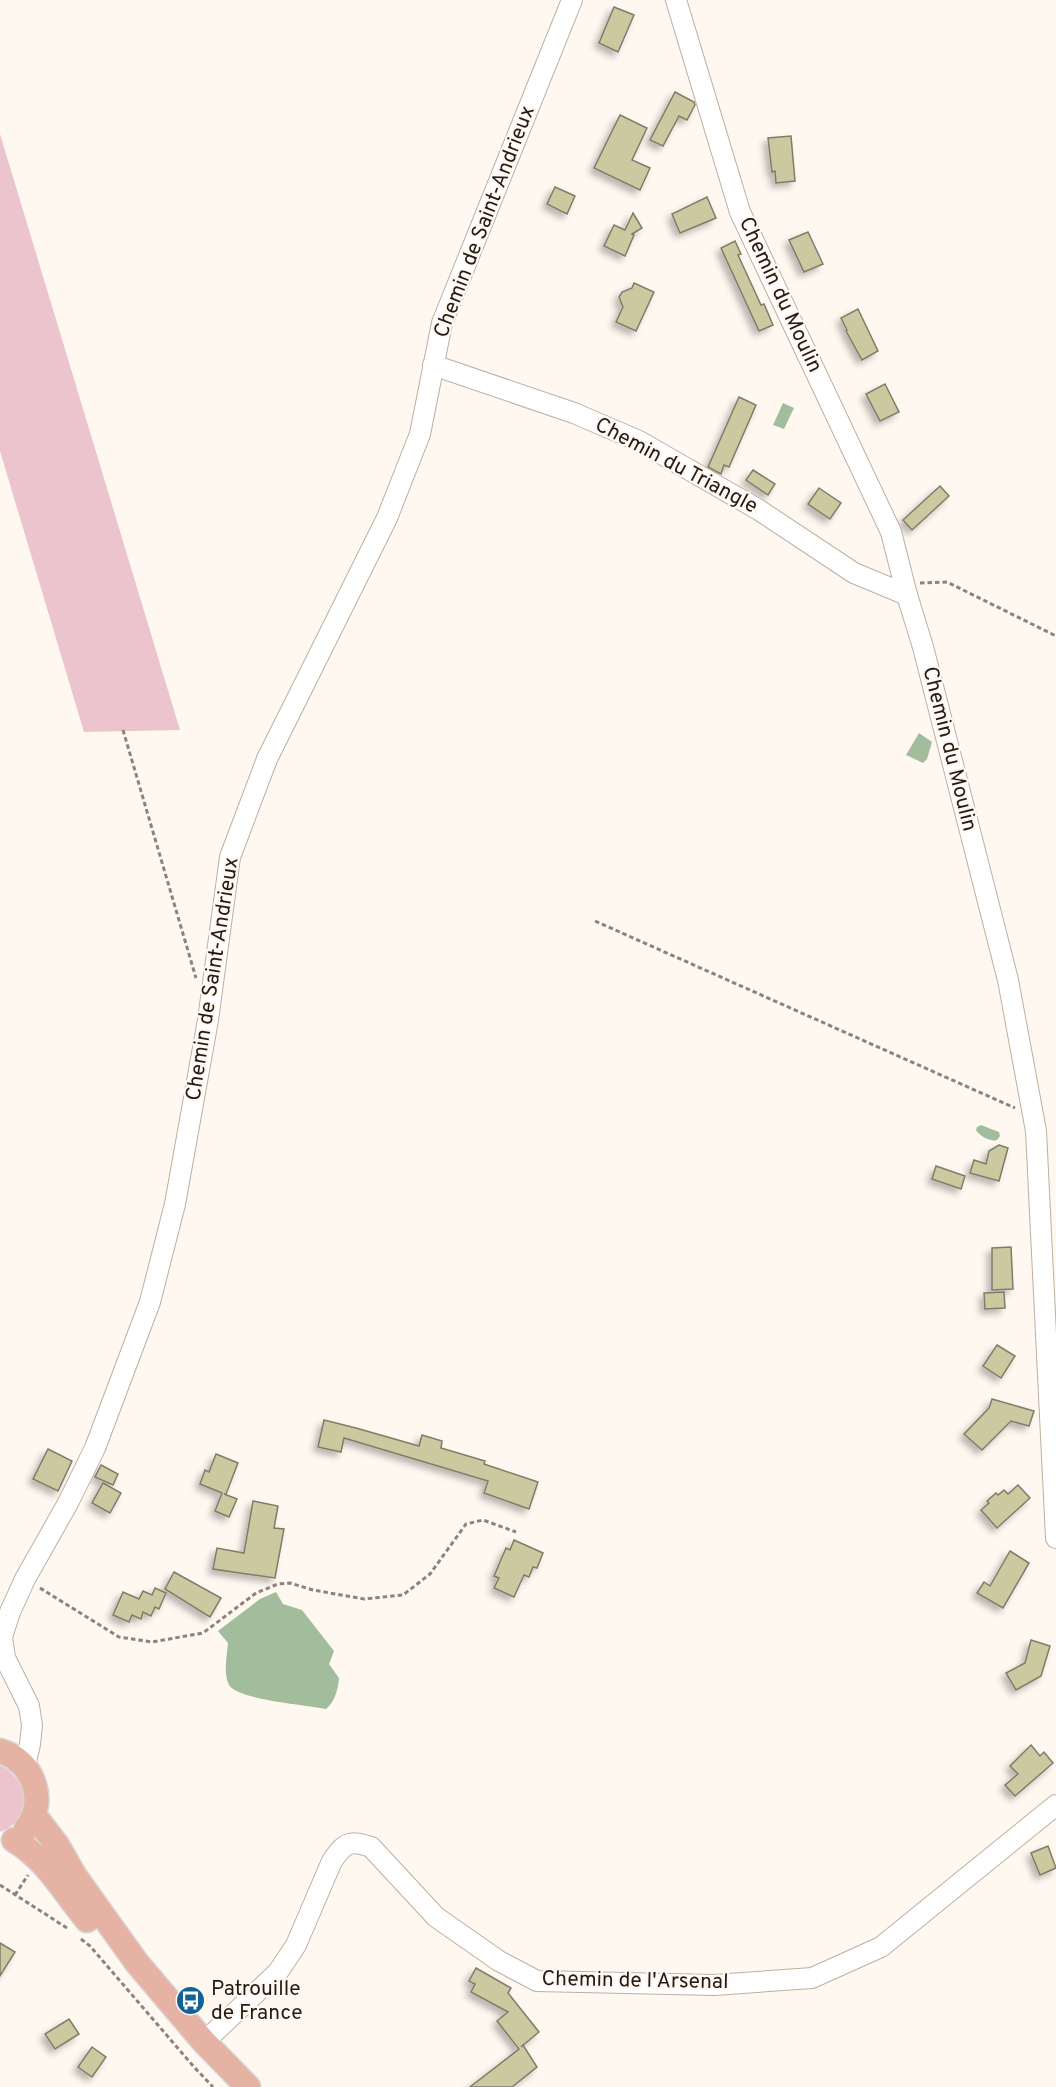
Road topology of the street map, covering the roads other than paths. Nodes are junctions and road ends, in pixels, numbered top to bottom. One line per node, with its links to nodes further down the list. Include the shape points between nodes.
1 (572, 0): 3 (street, Chemin de Saint-Andrieux, via 442,323)
2 (676, 0): 4 (street, Chemin du Moulin, via 740,212 891,532)
3 (433, 365): 4 (street, Chemin du Triangle, via 574,413 639,441 759,510 854,573); 7 (street, Chemin de Saint-Andrieux, via 420,434 387,518 267,759 230,857 208,1020 175,1204 150,1302 95,1448 25,1579 2,1637 6,1658 29,1706 32,1725)
4 (906, 589): 5 (street, Chemin du Moulin, via 1008,980 1036,1131)
5 (1056, 1538)
6 (0, 1751): 7 (main road)
7 (24, 1766): 9 (main road, via 36,1787)
8 (1056, 1805): 11 (street, Chemin de l'Arsenal, via 881,1947 812,1978 714,1985 537,1981 499,1961 436,1917 371,1847 357,1842 348,1844 333,1861 296,1945 278,1972)
9 (34, 1815): 10 (main road, via 23,1833); 11 (main road, via 137,1963)
10 (7, 1843): 12 (main road, via 28,1848 39,1859 178,2032)
11 (204, 2042): 13 (main road)
12 (229, 2087)
13 (248, 2087)

